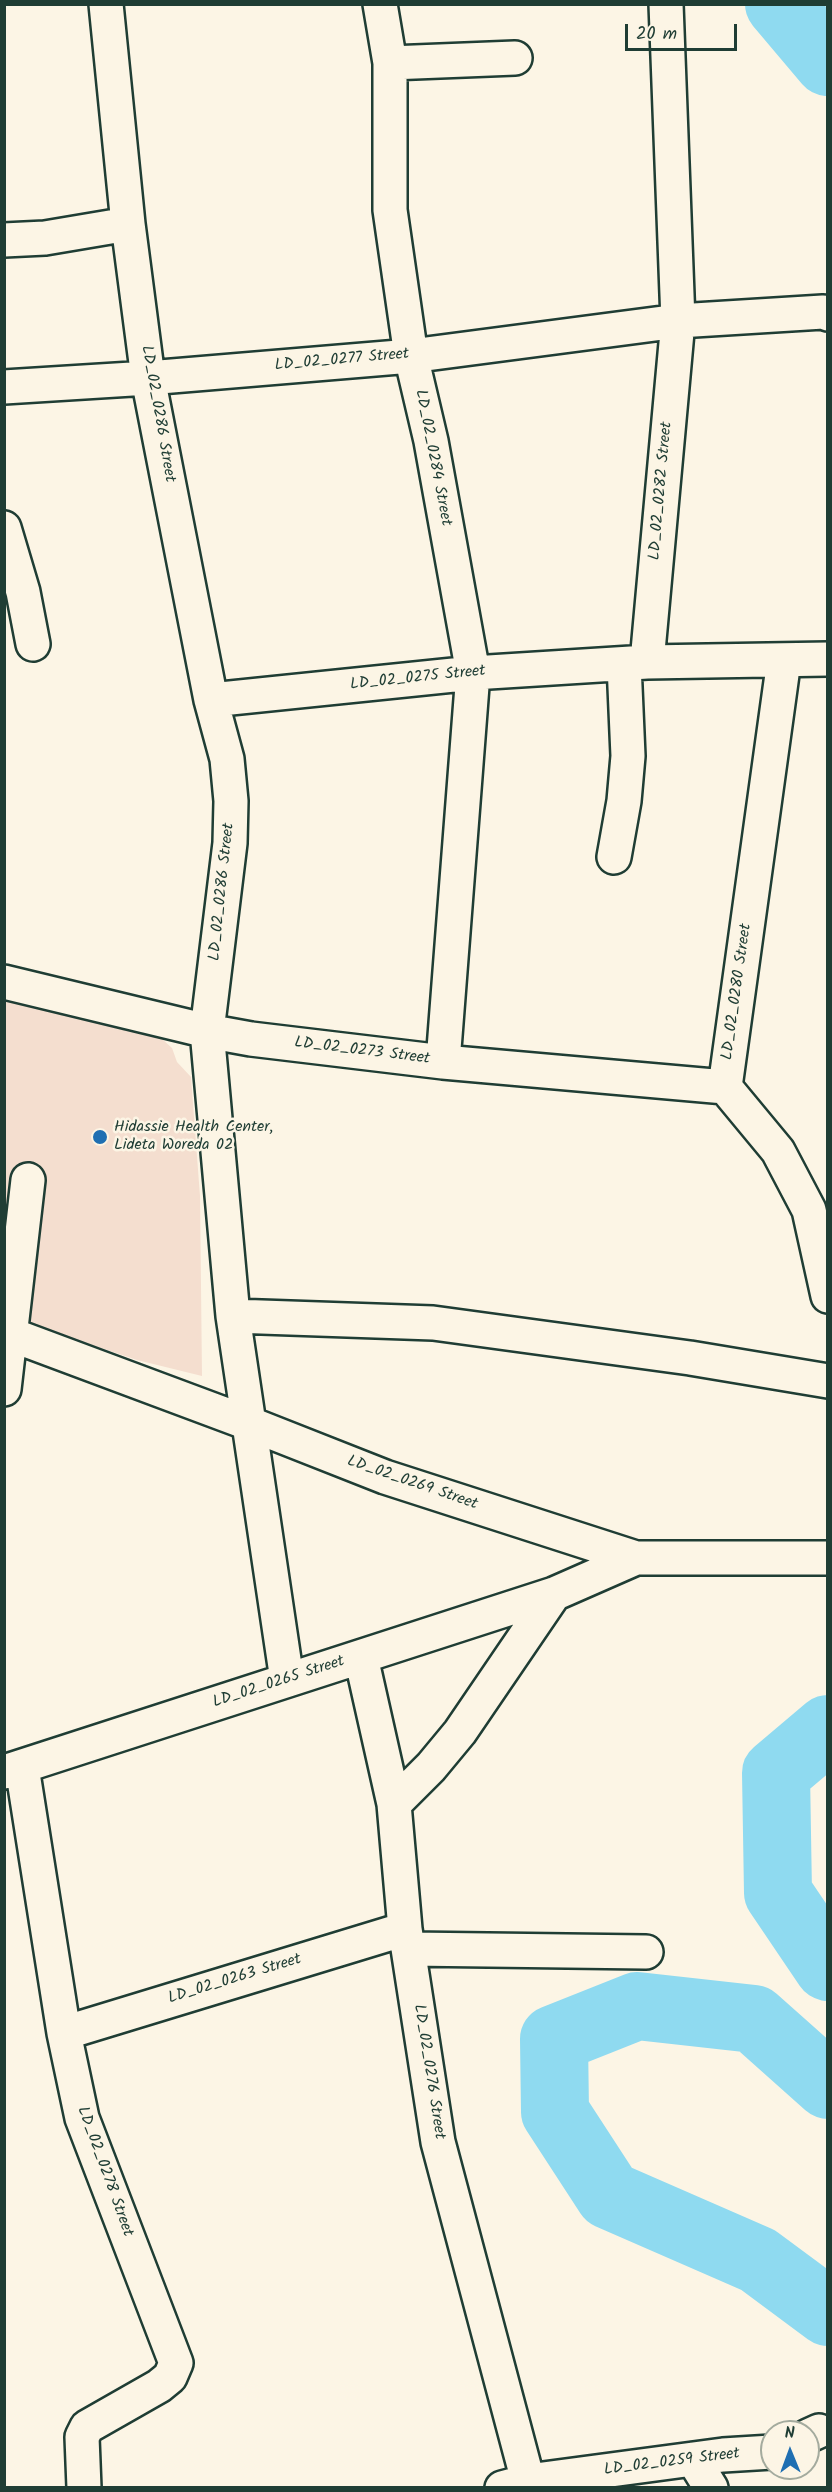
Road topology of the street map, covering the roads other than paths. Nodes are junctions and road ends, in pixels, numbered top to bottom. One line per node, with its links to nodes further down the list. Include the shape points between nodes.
1 (106, 4): 6 (street, LD_02_0286 Street)
2 (380, 4): 5 (street, LD_02_0284 Street)
3 (666, 4): 9 (street, LD_02_0282 Street)
4 (515, 58): 5 (street)
5 (390, 63): 10 (street, LD_02_0284 Street, via 390,210)
6 (128, 224): 7 (street, via 45,238); 11 (street, LD_02_0286 Street)
7 (4, 240)
8 (828, 314): 9 (street)
9 (678, 321): 10 (street, LD_02_0277 Street); 17 (street, LD_02_0282 Street)
10 (411, 356): 11 (street, LD_02_0277 Street); 18 (street, LD_02_0284 Street)
11 (148, 378): 12 (street, LD_02_0277 Street); 19 (street, LD_02_0286 Street)
12 (4, 387)
13 (4, 528): 14 (street)
14 (33, 644)
15 (828, 659): 16 (street, LD_02_0275 Street)
16 (784, 660): 17 (street, LD_02_0275 Street); 24 (street, LD_02_0280 Street)
17 (636, 663): 18 (street, LD_02_0275 Street); 20 (street, via 624,801)
18 (473, 673): 19 (street, LD_02_0275 Street); 23 (street, LD_02_0284 Street)
19 (211, 700): 22 (street, LD_02_0286 Street, via 227,759 231,801 230,843)
20 (614, 857)
21 (4, 982): 22 (street, LD_02_0273 Street)
22 (207, 1031): 23 (street, LD_02_0273 Street); 27 (street, LD_02_0286 Street)
23 (443, 1062): 24 (street, LD_02_0273 Street)
24 (725, 1087): 26 (street, via 778,1151 809,1210)
25 (28, 1180): 28 (street)
26 (828, 1296)
27 (233, 1316): 29 (street, via 433,1323); 31 (street, LD_02_0286 Street)
28 (8, 1333): 30 (street); 31 (street, LD_02_0269 Street)
29 (828, 1381)
30 (4, 1389)
31 (249, 1423): 32 (street, LD_02_0269 Street, via 385,1477); 36 (street, LD_02_0286 Street)
32 (636, 1558): 33 (street, LD_02_0269 Street); 34 (street, LD_02_0265 Street)
33 (828, 1558)
34 (554, 1594): 35 (street, LD_02_0265 Street); 38 (street, via 460,1732)
35 (361, 1657): 36 (street, LD_02_0265 Street); 38 (street, LD_02_0276 Street)
36 (287, 1680): 37 (street, LD_02_0265 Street)
37 (13, 1769): 41 (street, LD_02_0278 Street)
38 (394, 1804): 39 (street, LD_02_0276 Street)
39 (407, 1939): 40 (street, LD_02_0263 Street); 41 (street, LD_02_0263 Street); 44 (street, LD_02_0276 Street, via 438,2142)
40 (646, 1952)
41 (64, 2032): 45 (street, LD_02_0278 Street, via 82,2118 176,2363 170,2377 159,2386 87,2427 82,2437)
42 (760, 2453): 43 (street, LD_02_0259 Street)
43 (693, 2459): 44 (street, LD_02_0259 Street); 46 (street)
44 (515, 2484)
45 (84, 2487)
46 (711, 2487)

